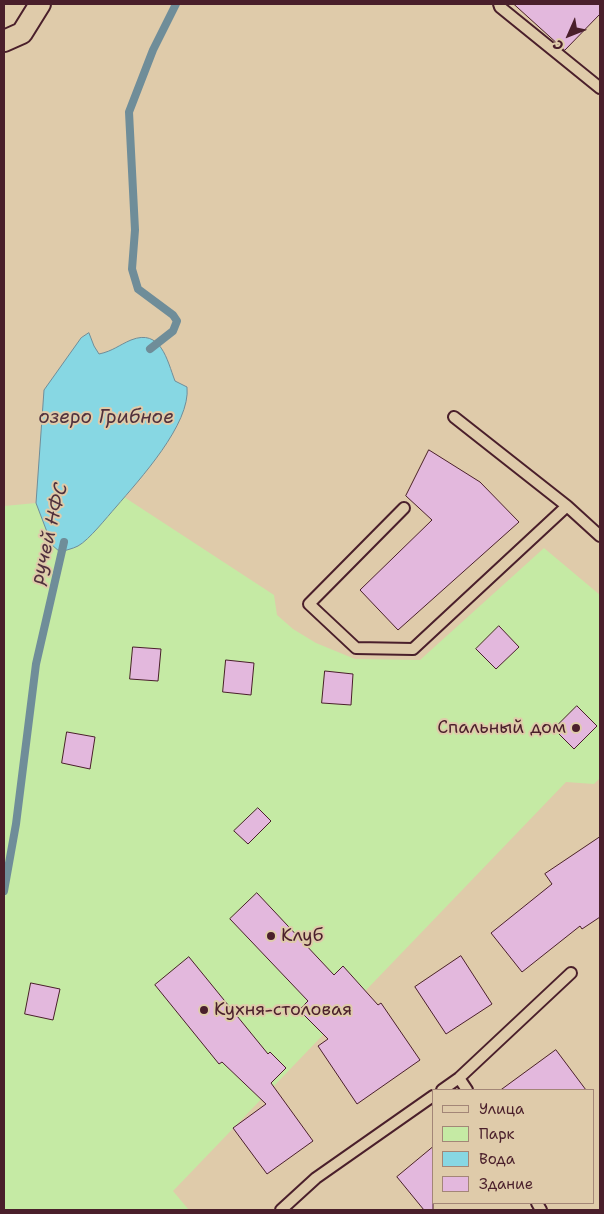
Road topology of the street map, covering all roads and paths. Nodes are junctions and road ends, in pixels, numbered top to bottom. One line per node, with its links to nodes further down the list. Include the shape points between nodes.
1 (40, 4): 3 (street, via 22,33)
2 (499, 4): 5 (lane)
3 (4, 41)
4 (600, 74): 5 (lane)
5 (596, 85)
6 (454, 417): 7 (lane)
7 (567, 506): 8 (lane, via 413,649 356,648 308,604); 9 (lane)
8 (404, 508)
9 (600, 536)
10 (571, 973): 11 (lane)
11 (459, 1078): 12 (lane); 13 (lane)
12 (443, 1089)
13 (466, 1089)
14 (432, 1097): 15 (lane, via 316,1178)
15 (281, 1210)

